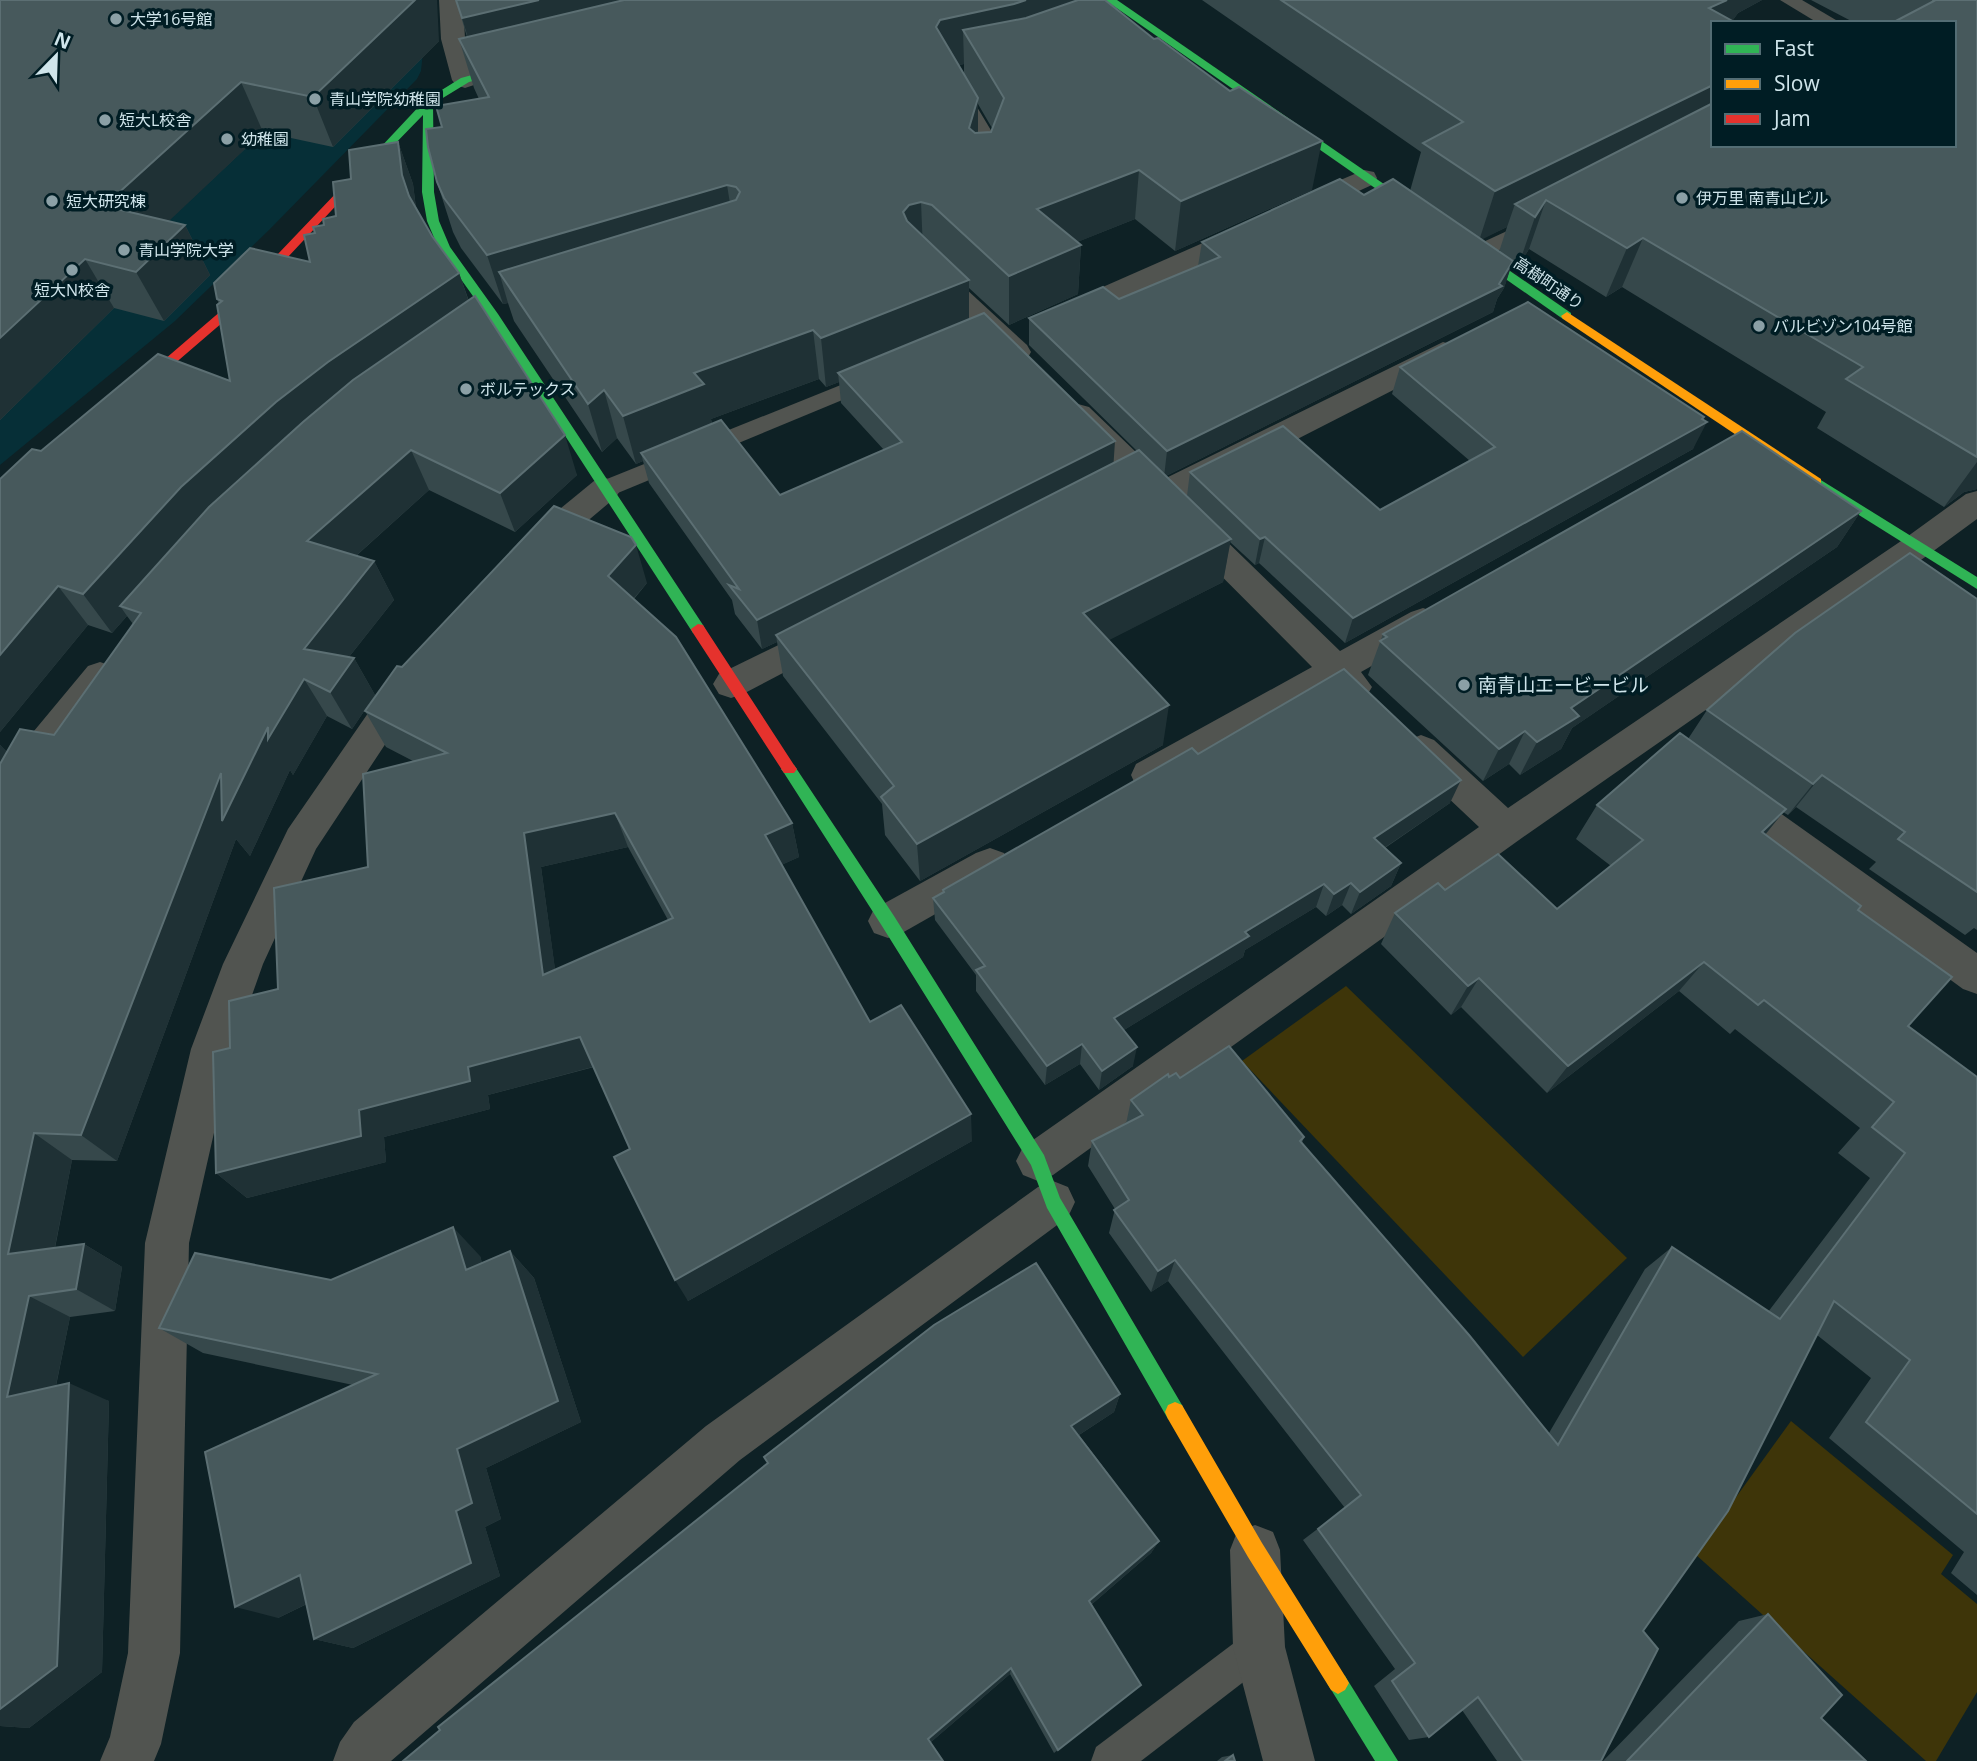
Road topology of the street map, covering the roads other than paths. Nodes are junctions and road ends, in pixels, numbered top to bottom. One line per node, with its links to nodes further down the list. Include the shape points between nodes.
1 (451, 0): 9 (street, via 453,38)
2 (1110, 0): 4 (street, 高樹町通り)
3 (1789, 0): 5 (lane)
4 (1136, 19): 6 (lane); 12 (street, 高樹町通り)
5 (1828, 21)
6 (1115, 26)
7 (535, 61): 9 (street)
8 (961, 73): 11 (lane, via 950,75 991,147)
9 (465, 79): 10 (street)
10 (428, 103): 21 (street, via 240,301); 23 (street, via 428,186 434,223 455,265)
11 (982, 176)
12 (1364, 178): 14 (street, 高樹町通り); 18 (street, via 1139,283)
13 (1553, 214): 14 (lane)
14 (1475, 254): 16 (street, 高樹町通り)
15 (922, 263): 18 (street)
16 (1545, 301): 17 (street); 25 (street, 高樹町通り, via 1731,445)
17 (1515, 316)
18 (1007, 333): 22 (street)
19 (1466, 341): 22 (street)
20 (889, 372): 23 (lane)
21 (122, 402)
22 (1136, 486): 32 (street)
23 (605, 489): 26 (street); 33 (street)
24 (1977, 502): 25 (street)
25 (1916, 547): 27 (street, 高樹町通り); 34 (street)
26 (510, 568)
27 (1977, 584)
28 (1455, 602): 32 (street)
29 (855, 621): 33 (street)
30 (119, 652): 36 (street, via 43,747)
31 (426, 661): 44 (street, via 393,702 301,840 243,964 212,1049 167,1243 154,1653 135,1744)
32 (1336, 670): 35 (street); 37 (street)
33 (731, 684): 39 (street)
34 (1643, 735): 37 (street); 40 (street)
35 (1118, 792)
36 (0, 821)
37 (1506, 829): 41 (street)
38 (1021, 846): 39 (street)
39 (888, 921): 41 (street)
40 (1977, 976)
41 (1045, 1181): 42 (street); 45 (street, via 996,1246 723,1443 373,1741)
42 (1255, 1550): 43 (street); 48 (street)
43 (1259, 1647): 46 (lane); 47 (street)
44 (126, 1761)
45 (359, 1761)
46 (1110, 1761)
47 (1289, 1761)
48 (1387, 1761)

